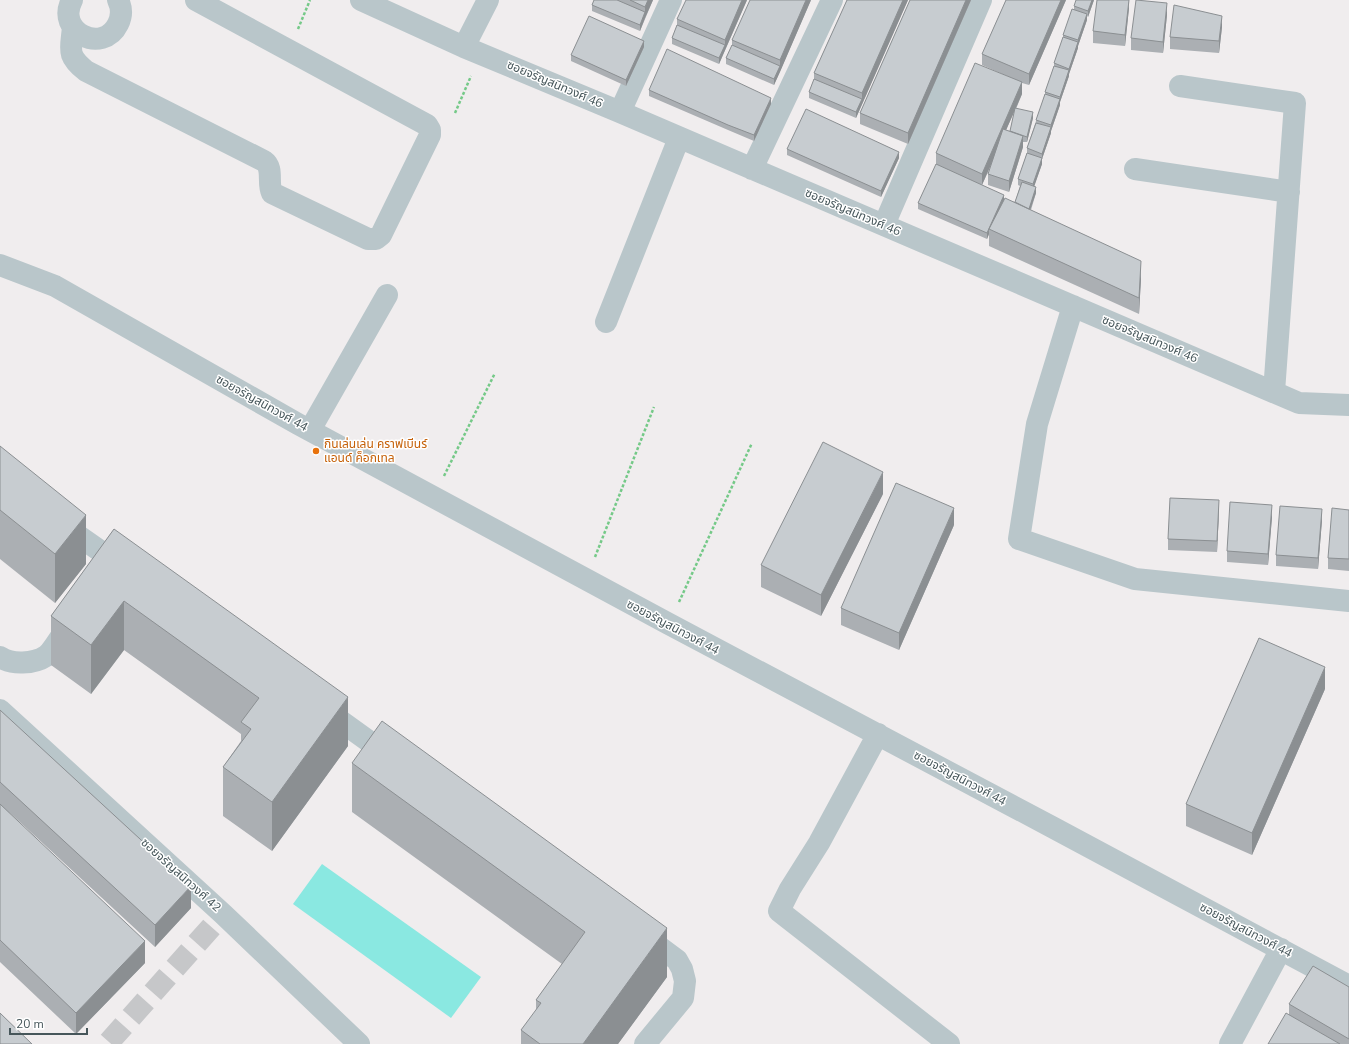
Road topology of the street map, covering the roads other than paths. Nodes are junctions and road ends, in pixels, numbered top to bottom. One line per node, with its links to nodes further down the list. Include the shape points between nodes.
1 (72, 0): 9 (street, via 68,10)
2 (118, 0): 9 (street, via 122,10 121,19 111,34 99,38 86,37)
3 (196, 0): 9 (street, via 427,124 430,135 381,235 376,239 368,239 272,193 266,162 86,71 73,59 71,53)
4 (361, 0): 10 (street, ซอยจรัญสนิทวงศ์ 46)
5 (488, 0): 10 (street)
6 (671, 0): 12 (street)
7 (832, 0): 14 (street)
8 (981, 0): 17 (street)
9 (72, 27)
10 (472, 50): 12 (street, ซอยจรัญสนิทวงศ์ 46)
11 (1180, 86): 16 (street, via 1295,103)
12 (620, 112): 13 (street, ซอยจรัญสนิทวงศ์ 46)
13 (680, 138): 14 (street, ซอยจรัญสนิทวงศ์ 46); 21 (street)
14 (752, 169): 17 (street, ซอยจรัญสนิทวงศ์ 46)
15 (1134, 169): 16 (street)
16 (1289, 192): 22 (street)
17 (884, 225): 20 (street, ซอยจรัญสนิทวงศ์ 46)
18 (0, 265): 24 (street, ซอยจรัญสนิทวงศ์ 44, via 55,286)
19 (387, 295): 24 (street)
20 (1074, 306): 22 (street, ซอยจรัญสนิทวงศ์ 46); 29 (street, via 1037,424 1019,539 1135,579)
21 (606, 322)
22 (1274, 392): 23 (street, ซอยจรัญสนิทวงศ์ 46, via 1299,403)
23 (1349, 405)
24 (310, 430): 34 (street, ซอยจรัญสนิทวงศ์ 44)
25 (45, 512): 26 (street)
26 (115, 562): 27 (street); 28 (street)
27 (102, 580)
28 (141, 580)
29 (1349, 601)
30 (79, 611): 31 (street, via 46,656 26,662 4,660)
31 (0, 657)
32 (310, 700): 35 (street)
33 (0, 710): 39 (street, ซอยจรัญสนิทวงศ์ 42, via 223,914)
34 (878, 734): 37 (street, ซอยจรัญสนิทวงศ์ 44); 41 (street, via 779,911)
35 (407, 768)
36 (628, 924): 40 (street, via 673,956 684,974 683,998)
37 (1281, 949): 38 (street, ซอยจรัญสนิทวงศ์ 44); 42 (street)
38 (1349, 986)
39 (359, 1044)
40 (645, 1044)
41 (949, 1044)
42 (1230, 1044)

